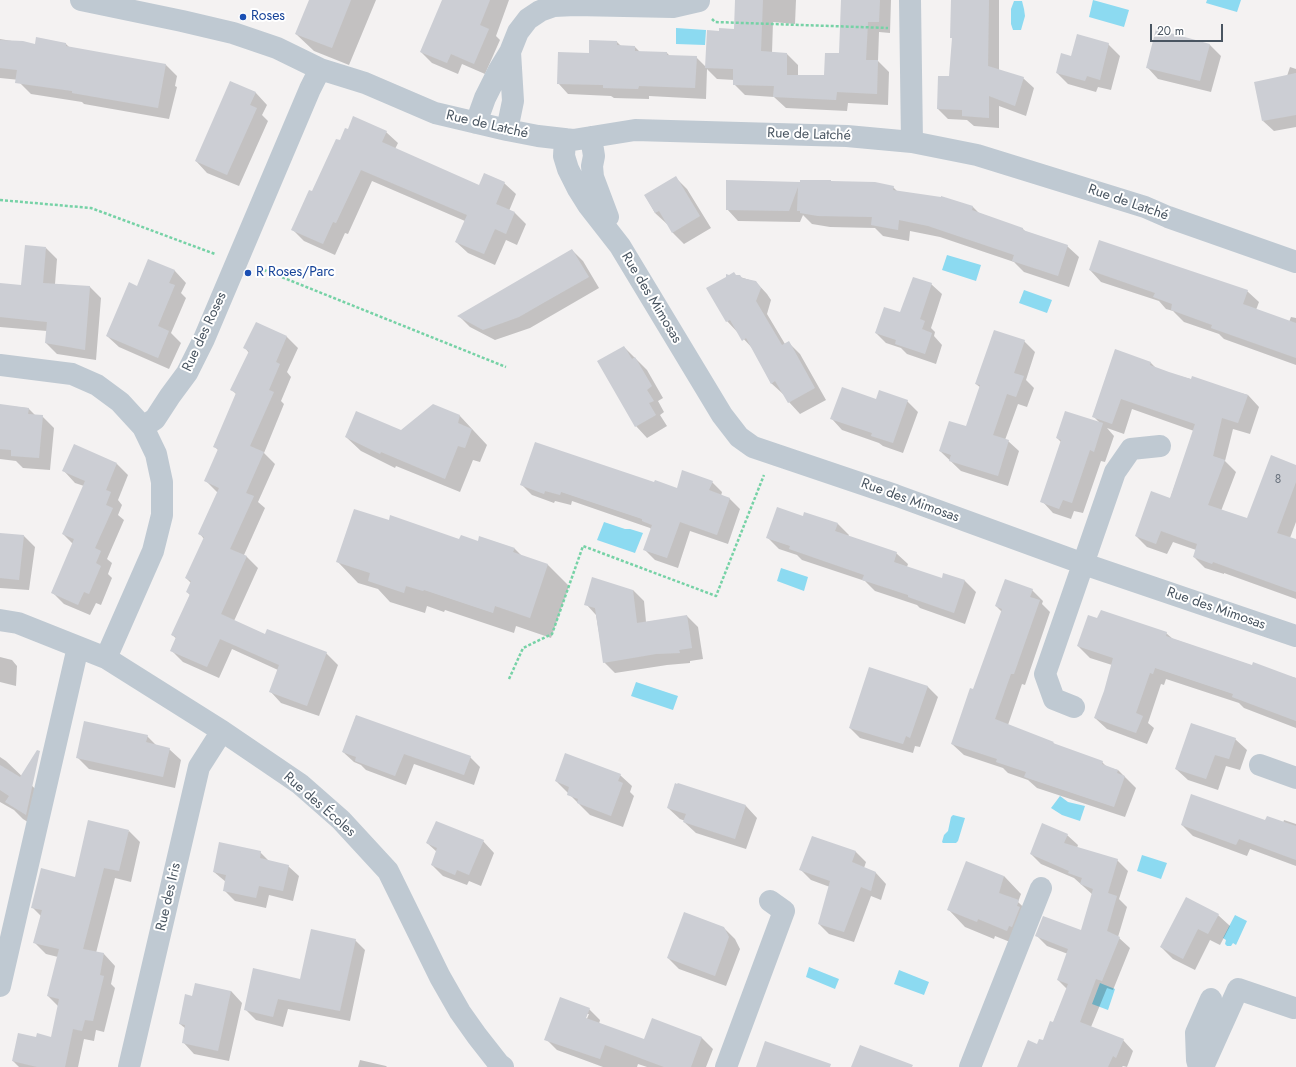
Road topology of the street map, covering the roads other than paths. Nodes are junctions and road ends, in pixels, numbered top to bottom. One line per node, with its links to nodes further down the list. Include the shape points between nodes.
1 (81, 0): 5 (street, Rue de Latché, via 234,33 277,48)
2 (910, 0): 10 (street)
3 (699, 1): 4 (street, via 673,7 554,6 528,19 518,32)
4 (510, 52): 6 (street, via 485,98); 7 (street, via 513,101)
5 (320, 69): 6 (street, Rue de Latché, via 365,83 435,113); 14 (street, Rue des Roses, via 204,340 187,373 155,419)
6 (476, 123): 7 (street, Rue de Latché)
7 (507, 130): 9 (street, Rue de Latché)
8 (591, 137): 9 (street, Rue de Latché); 10 (street, Rue de Latché, via 635,130 658,130 847,136); 11 (street, Rue des Mimosas, via 594,156 593,178)
9 (565, 139): 11 (street, Rue des Mimosas, via 564,156 574,182 588,205)
10 (912, 142): 12 (street, Rue de Latché, via 977,155 1138,204)
11 (620, 246): 16 (street, Rue des Mimosas, via 722,415 739,437 752,447 895,495)
12 (1296, 262)
13 (0, 365): 14 (street, via 72,374 97,385 120,402)
14 (143, 427): 20 (street, via 156,454 162,482 162,515 153,551)
15 (1160, 446): 16 (street, via 1131,449 1115,472)
16 (1084, 564): 18 (street, Rue des Mimosas); 21 (street, via 1045,674 1054,699)
17 (0, 620): 19 (street, Rue des Écoles, via 18,623)
18 (1296, 636)
19 (78, 647): 20 (street, Rue des Écoles); 27 (street)
20 (106, 658): 22 (street, Rue des Écoles)
21 (1074, 707)
22 (222, 732): 30 (street, Rue des Iris, via 199,767); 31 (street, Rue des Écoles, via 300,784 341,820 388,871 456,1005)
23 (1260, 765): 24 (street)
24 (1296, 778)
25 (1041, 888): 33 (street)
26 (770, 901): 32 (street, via 784,911)
27 (0, 986)
28 (1211, 999): 34 (street, via 1196,1033)
29 (1294, 1008): 35 (street, via 1238,989)
30 (129, 1067)
31 (503, 1067)
32 (726, 1067)
33 (970, 1067)
34 (1199, 1067)
35 (1203, 1067)

